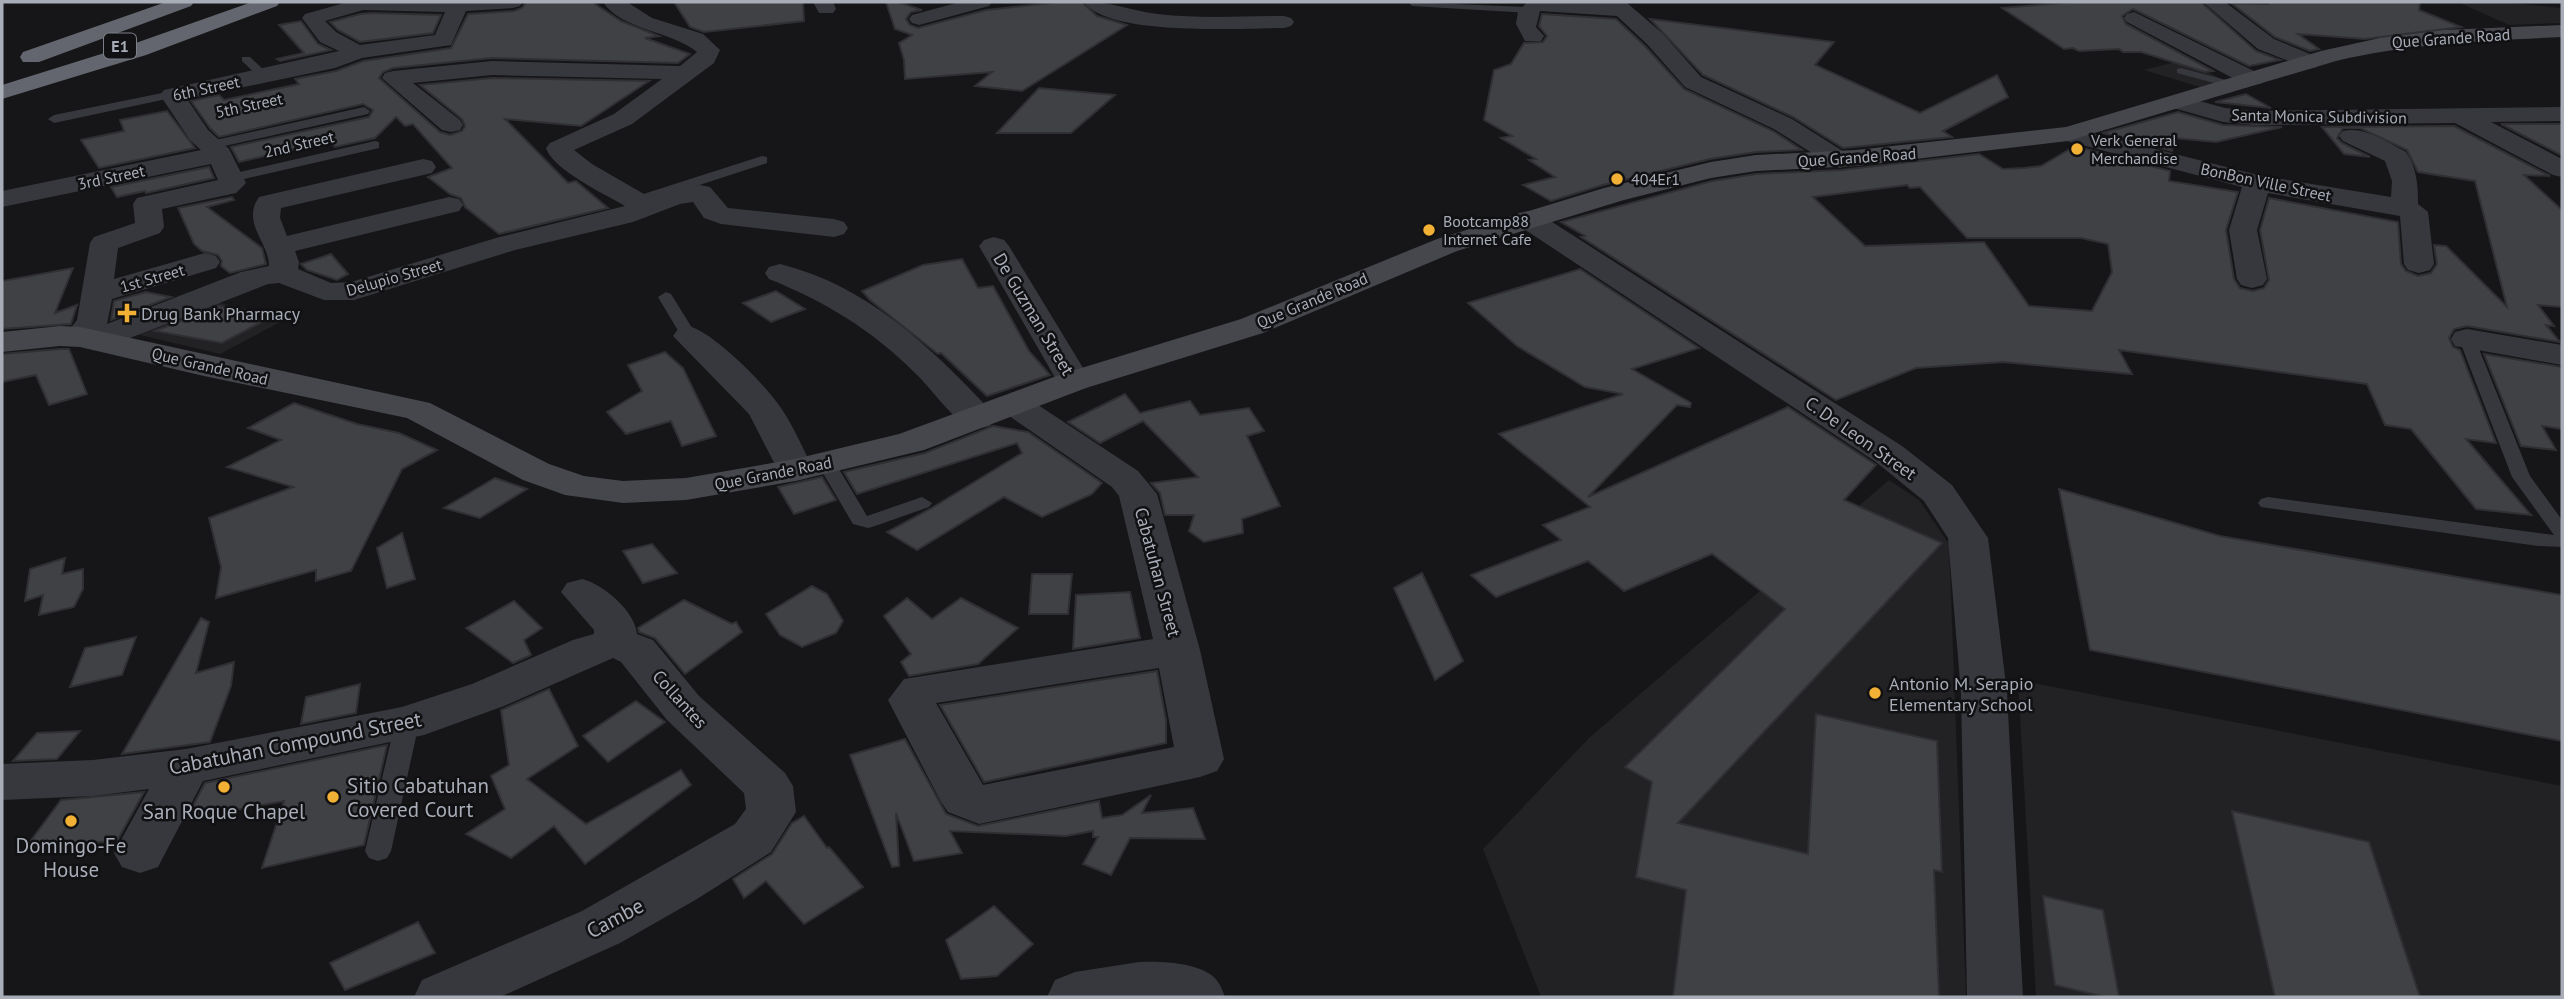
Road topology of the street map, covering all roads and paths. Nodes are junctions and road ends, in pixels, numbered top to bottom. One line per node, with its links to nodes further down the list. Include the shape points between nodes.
1 (122, 2): 2 (highway, E1, via 12,62)
2 (184, 2)
3 (238, 2): 28 (highway, E1)
4 (270, 2): 28 (highway, via 138,50)
5 (513, 2): 12 (street)
6 (613, 2): 19 (street)
7 (654, 2): 19 (street, via 668,20)
8 (982, 2): 16 (street)
9 (1094, 2): 17 (street, via 1118,14 1148,20)
10 (2214, 2): 24 (street, via 2266,44)
11 (1412, 3): 14 (lane)
12 (458, 6): 18 (street); 22 (street, 6th Street, via 443,40); 22 (street, via 372,3 312,18 328,37)
13 (1619, 6): 14 (street, via 1543,4); 44 (street, via 1693,82 1783,124)
14 (1529, 10): 21 (street, via 1526,28)
15 (2134, 18): 27 (street)
16 (919, 19)
17 (1284, 22)
18 (380, 25)
19 (662, 27): 25 (street, via 695,39 709,50 706,58)
20 (2562, 31): 24 (main road, Que Grande Road, via 2414,39)
21 (1533, 36)
22 (355, 41): 26 (street, 6th Street, via 335,61)
23 (246, 59): 26 (lane)
24 (2309, 62): 27 (main road, Que Grande Road)
25 (683, 74): 38 (street, via 492,68 393,78); 50 (street, via 623,119 559,148 583,170)
26 (264, 76): 29 (street, 6th Street)
27 (2233, 85): 27 (lane, via 2172,74 2185,70); 30 (main road, Que Grande Road)
28 (2, 91)
29 (172, 96): 36 (street); 37 (lane, 6th Street)
30 (2178, 102): 35 (street, Santa Monica Subdivision, via 2223,115 2255,118); 39 (main road, Que Grande Road)
31 (2562, 103): 34 (street, via 2537,107)
32 (364, 111): 42 (lane)
33 (212, 113): 36 (street, 5th Street)
34 (2551, 114): 35 (street, Santa Monica Subdivision)
35 (2462, 117): 46 (street)
36 (186, 118): 42 (street)
37 (54, 119)
38 (451, 125)
39 (2068, 134): 44 (main road, Que Grande Road); 47 (street, BonBon Ville Street)
40 (2352, 136): 52 (street, via 2397,157 2405,181)
41 (375, 145): 42 (lane, 2nd Street)
42 (221, 159): 48 (street, 3rd Street); 49 (street, via 232,185)
43 (762, 160): 50 (lane)
44 (1840, 160): 54 (main road, Que Grande Road, via 1756,163 1711,170)
45 (423, 167): 57 (street, via 269,204 266,214)
46 (2562, 169)
47 (2258, 183): 52 (street, BonBon Ville Street); 61 (street, via 2243,230)
48 (2, 199)
49 (148, 204): 53 (street, via 141,196); 62 (street, via 149,227 104,243)
50 (641, 204): 55 (street, Delupio Street, via 700,193 721,216); 57 (street, Delupio Street, via 623,216 506,244 354,291 324,291)
51 (449, 205): 57 (street)
52 (2404, 208): 59 (street, via 2414,212)
53 (63, 211)
54 (1528, 219): 69 (main road, Que Grande Road, via 1447,245 1231,333); 89 (street, C. De Leon Street, via 1889,454 1938,493 1968,538 1984,693)
55 (834, 228)
56 (994, 246): 69 (street, De Guzman Street)
57 (279, 260): 65 (street, via 252,278)
58 (205, 262): 62 (street, 1st Street)
59 (2419, 264)
60 (780, 273): 71 (street, via 839,298 883,329 930,366)
61 (2252, 279)
62 (98, 293): 65 (street)
63 (666, 298): 64 (lane)
64 (689, 336): 72 (street, via 727,369)
65 (88, 338): 67 (main road, Que Grande Road); 72 (main road, Que Grande Road, via 418,411 536,472 578,488 623,492 686,489)
66 (2466, 339): 68 (street); 75 (lane, via 2521,477)
67 (2, 342)
68 (2562, 355)
69 (1074, 382): 70 (main road, Que Grande Road)
70 (1014, 404): 71 (main road, Que Grande Road); 79 (street, Cabatuhan Street, via 1125,479 1138,494)
71 (977, 418): 72 (main road, Que Grande Road, via 911,442)
72 (811, 467): 73 (lane, via 860,520 868,522)
73 (922, 503)
74 (2268, 503): 76 (lane, via 2538,540)
75 (2562, 533)
76 (2562, 539)
77 (582, 592): 78 (street, via 615,626)
78 (616, 642): 80 (street, Cabatuhan Compound Street); 83 (street, Collantes, via 637,651 683,708 768,786)
79 (1178, 650): 79 (street, Cabatuhan Street, via 937,685 920,690 911,699 958,789 979,805 1200,759)
80 (407, 723): 81 (street, Cabatuhan Compound Street); 84 (lane)
81 (186, 767): 82 (street, Cabatuhan Compound Street); 85 (street)
82 (2, 782)
83 (771, 812): 86 (street, Cambe, via 753,838 678,884 601,927)
84 (378, 851)
85 (140, 853)
86 (442, 997)
87 (1075, 997): 88 (street, via 1152,985 1188,989)
88 (1197, 997)
89 (1995, 997)

